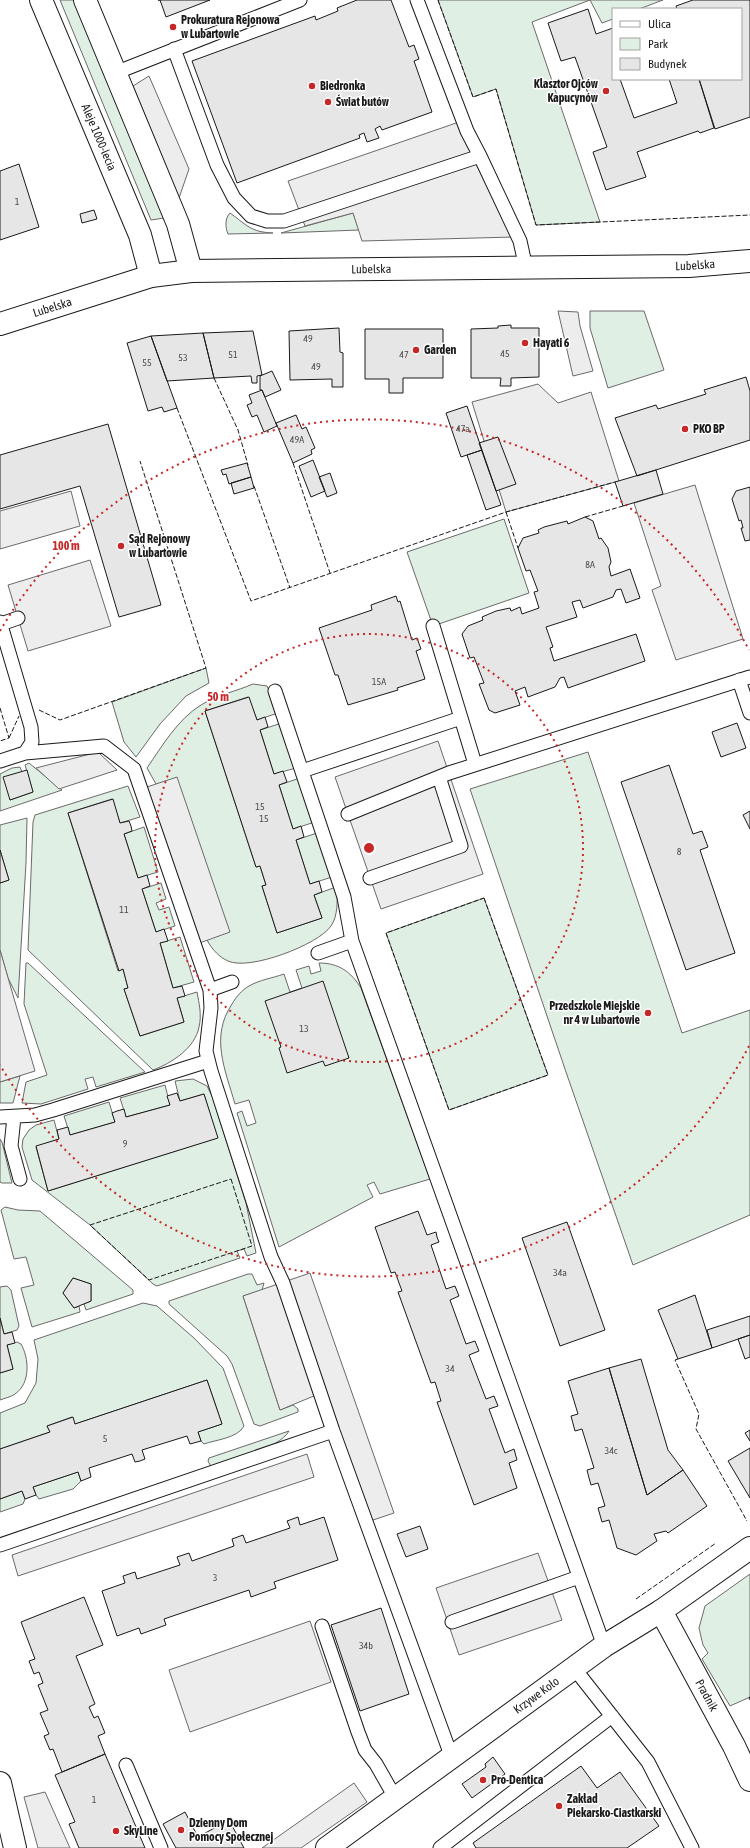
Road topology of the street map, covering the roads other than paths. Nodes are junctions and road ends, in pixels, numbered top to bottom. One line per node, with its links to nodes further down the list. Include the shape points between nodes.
1 (41, 0): 11 (street, Aleje 1000-lecia, via 140,235)
2 (85, 0): 6 (street)
3 (300, 0): 5 (lane)
4 (417, 0): 7 (lane, via 467,131)
5 (174, 49): 6 (lane); 7 (lane, via 217,165 234,198 251,216 267,221 284,221)
6 (115, 72): 10 (street, via 178,224)
7 (480, 156): 9 (lane, via 520,241)
8 (750, 261): 9 (street, Lubelska, via 689,266)
9 (526, 268): 10 (street, Lubelska)
10 (191, 271): 11 (street, Lubelska)
11 (151, 276): 12 (street, Lubelska)
12 (0, 324)
13 (18, 618): 14 (lane)
14 (0, 623): 20 (lane, via 31,726 32,742)
15 (432, 626): 19 (lane)
16 (744, 679): 18 (lane); 22 (lane)
17 (275, 691): 23 (lane)
18 (750, 713)
19 (460, 718): 22 (lane); 23 (lane)
20 (25, 753): 21 (lane); 30 (lane, via 104,746 134,769)
21 (0, 761)
22 (475, 764): 24 (lane)
23 (302, 771): 27 (lane, via 344,897)
24 (438, 777): 25 (lane); 26 (lane, via 461,846)
25 (348, 814)
26 (370, 878)
27 (352, 941): 28 (lane); 38 (lane)
28 (318, 953)
29 (232, 982): 30 (lane)
30 (210, 990): 31 (lane, via 211,1008 206,1041)
31 (208, 1061): 33 (lane, via 52,1110); 35 (lane, via 271,1257 283,1283)
32 (0, 1117): 33 (lane)
33 (14, 1117): 34 (lane, via 11,1146)
34 (20, 1179)
35 (333, 1431): 36 (lane); 45 (lane)
36 (0, 1545)
37 (750, 1548): 39 (street, Krzywe Koło)
38 (579, 1578): 40 (lane); 42 (lane)
39 (661, 1611): 42 (street, Krzywe Koło); 47 (street, Pradnik)
40 (452, 1622)
41 (322, 1626): 49 (lane, via 363,1744)
42 (604, 1646): 43 (street, Krzywe Koło)
43 (574, 1668): 44 (lane); 45 (street, Krzywe Koło)
44 (612, 1716): 50 (lane); 55 (lane, via 648,1762)
45 (452, 1758): 49 (street, Krzywe Koło)
46 (126, 1765): 52 (lane)
47 (750, 1780)
48 (0, 1783): 51 (street)
49 (396, 1799): 53 (street, Krzywe Koło)
50 (456, 1844): 54 (lane)
51 (15, 1848)
52 (161, 1848)
53 (327, 1848)
54 (440, 1848)
55 (692, 1848)

